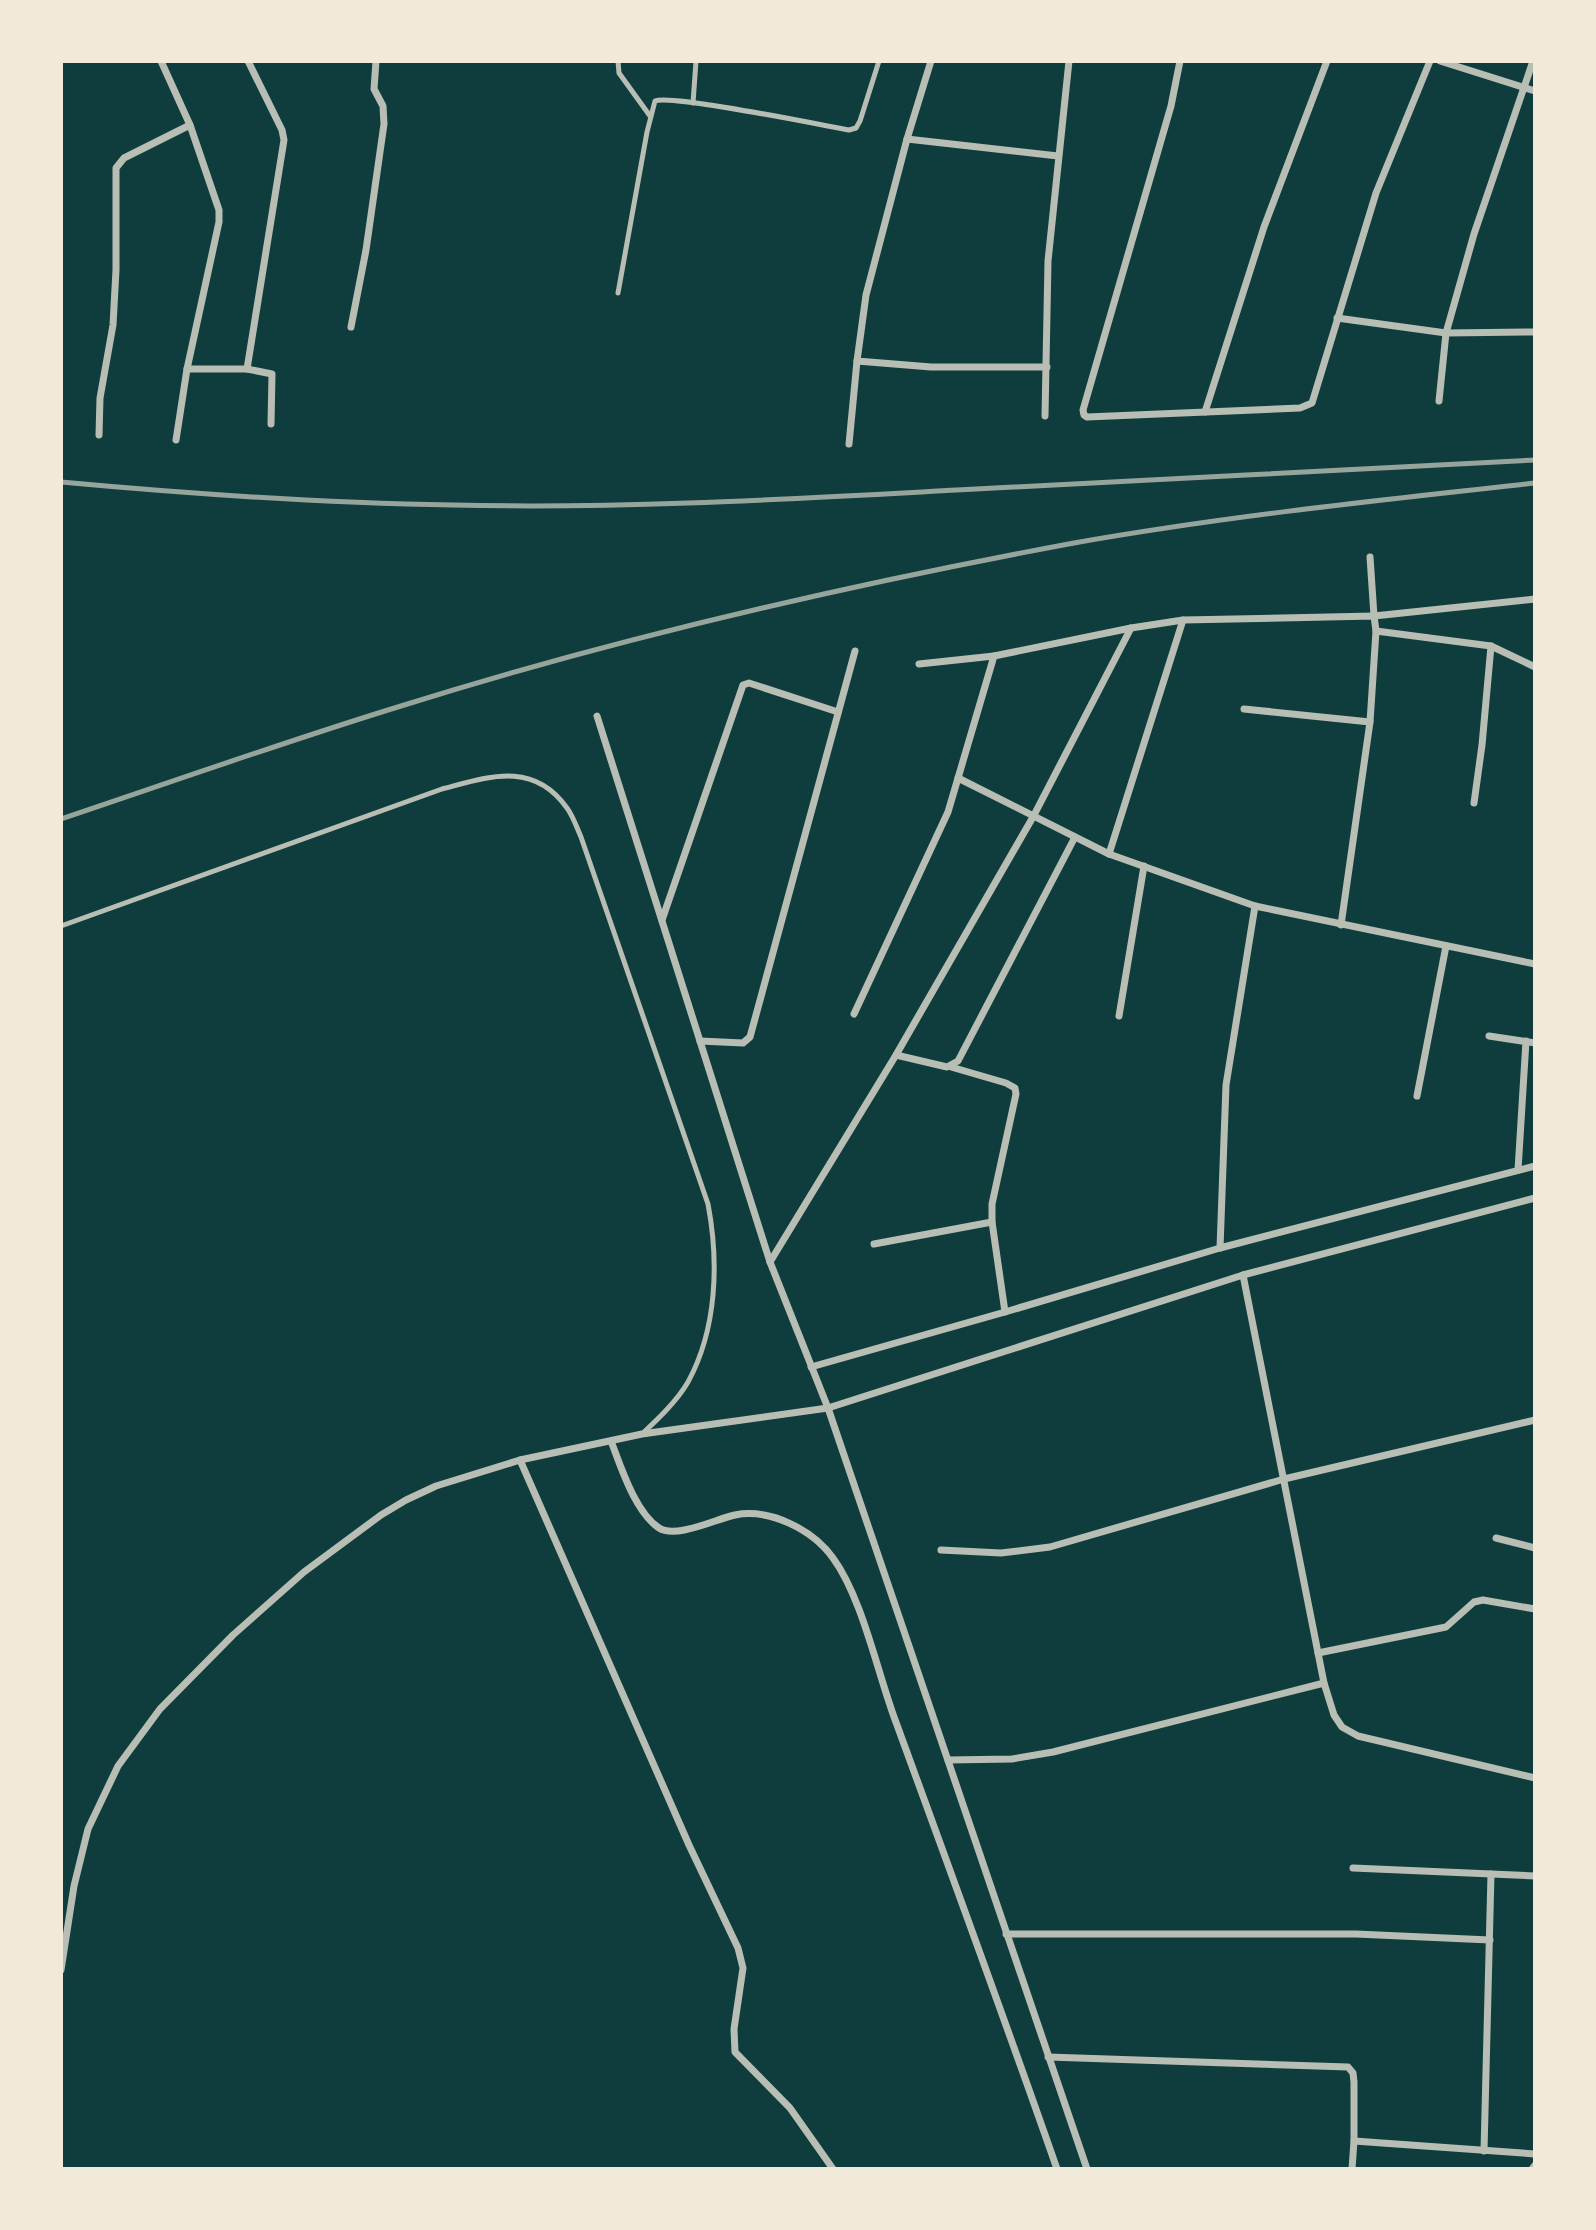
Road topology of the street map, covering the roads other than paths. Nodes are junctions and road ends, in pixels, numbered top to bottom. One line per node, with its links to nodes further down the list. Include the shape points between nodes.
1 (161, 61): 18 (street)
2 (248, 61): 29 (street, via 284,140)
3 (376, 61): 23 (street, via 374,89 383,106 384,124)
4 (618, 61): 17 (lane, via 619,73)
5 (696, 61): 16 (lane)
6 (879, 61): 16 (lane, via 860,121 849,130)
7 (931, 61): 19 (street)
8 (1069, 61): 20 (street)
9 (1180, 61): 31 (street, via 1083,410 1087,417)
10 (1327, 61): 31 (street, via 1264,227)
11 (1430, 61): 22 (street, via 1376,193)
12 (1440, 61): 14 (street)
13 (1533, 61): 14 (street)
14 (1525, 88): 15 (street); 25 (street, via 1474,234)
15 (1535, 92)
16 (693, 103): 17 (lane, via 662,98 653,104)
17 (650, 116): 21 (lane)
18 (190, 125): 28 (street, via 219,222); 34 (street, via 124,158 116,168 113,325 100,398)
19 (907, 139): 20 (street); 26 (street, via 866,295)
20 (1058, 156): 27 (street, via 1048,261)
21 (618, 293)
22 (1338, 318): 25 (street); 31 (street, via 1312,402 1300,408)
23 (351, 327)
24 (1535, 332): 25 (street)
25 (1446, 333): 30 (street)
26 (857, 361): 27 (street); 36 (street)
27 (1047, 368): 32 (street)
28 (187, 369): 29 (street); 35 (street)
29 (247, 369): 33 (street, via 273,374)
30 (1439, 401)
31 (1205, 412)
32 (1045, 416)
33 (271, 424)
34 (99, 435)
35 (176, 440)
36 (849, 444)
37 (1370, 557): 39 (street)
38 (1535, 599): 39 (street)
39 (1374, 615): 40 (street); 42 (street)
40 (1183, 620): 41 (street); 56 (street)
41 (1131, 628): 45 (street); 54 (street)
42 (1376, 631): 43 (street); 51 (street)
43 (1491, 646): 47 (street); 53 (street)
44 (855, 651): 49 (street)
45 (994, 656): 46 (street); 52 (street)
46 (919, 664)
47 (1535, 667)
48 (1244, 709): 51 (street)
49 (838, 712): 59 (street, via 749,682 743,685); 67 (street, via 750,1037 743,1043)
50 (597, 716): 59 (street)
51 (1370, 722): 60 (street)
52 (958, 778): 54 (street); 64 (street, via 948,812)
53 (1474, 803)
54 (1032, 817): 55 (street); 70 (street)
55 (1074, 837): 56 (street); 71 (street, via 958,1061)
56 (1109, 854): 57 (street)
57 (1144, 866): 58 (street); 65 (street)
58 (1255, 906): 60 (street); 78 (street, via 1226,1085)
59 (662, 922): 67 (street)
60 (1341, 925): 62 (street)
61 (61, 926): 85 (lane, via 492,775 534,780 553,792 568,809 581,837 708,1204 714,1233 707,1335 687,1383)
62 (1447, 946): 63 (street); 72 (street)
63 (1535, 964)
64 (854, 1014)
65 (1119, 1016)
66 (1489, 1036): 68 (street)
67 (700, 1041): 79 (street)
68 (1526, 1041): 69 (street); 74 (street)
69 (1535, 1043)
70 (896, 1055): 71 (street); 79 (street)
71 (950, 1066): 76 (street, via 1015,1088)
72 (1417, 1096)
73 (1535, 1166): 74 (street)
74 (1518, 1170): 78 (street)
75 (1535, 1198): 80 (street)
76 (992, 1222): 77 (street); 81 (street)
77 (874, 1244)
78 (1220, 1248): 81 (street)
79 (770, 1262): 82 (street)
80 (1243, 1275): 83 (street); 88 (street)
81 (1005, 1312): 82 (street)
82 (811, 1367): 83 (street)
83 (828, 1408): 85 (street); 95 (street)
84 (1535, 1420): 88 (street)
85 (642, 1434): 86 (street)
86 (611, 1441): 87 (street); 108 (street, via 628,1484 662,1530 673,1532 737,1515 766,1517 810,1535 834,1559 855,1601)
87 (520, 1460): 102 (street, via 436,1486 381,1515 304,1572 160,1709 118,1766 88,1829); 107 (street, via 738,1948 743,1968 735,2052 790,2108)
88 (1284, 1479): 91 (street, via 1050,1547 1001,1553); 93 (street)
89 (1496, 1538): 90 (street)
90 (1535, 1548)
91 (940, 1550)
92 (1535, 1609): 93 (street, via 1483,1600 1474,1602 1447,1628)
93 (1318, 1653): 94 (street)
94 (1324, 1683): 95 (street, via 1053,1752 1012,1759); 96 (street, via 1334,1715 1358,1737)
95 (948, 1760): 100 (street)
96 (1535, 1778)
97 (1353, 1868): 98 (street)
98 (1491, 1874): 99 (street); 101 (street)
99 (1535, 1876)
100 (1006, 1934): 101 (street, via 1356,1934); 103 (street)
101 (1490, 1940): 105 (street)
102 (61, 1970)
103 (1048, 2057): 104 (street, via 1348,2067 1354,2082); 109 (street)
104 (1354, 2141): 105 (street); 110 (street)
105 (1484, 2151): 106 (street)
106 (1535, 2154)
107 (833, 2169)
108 (1057, 2169)
109 (1087, 2169)
110 (1352, 2169)

